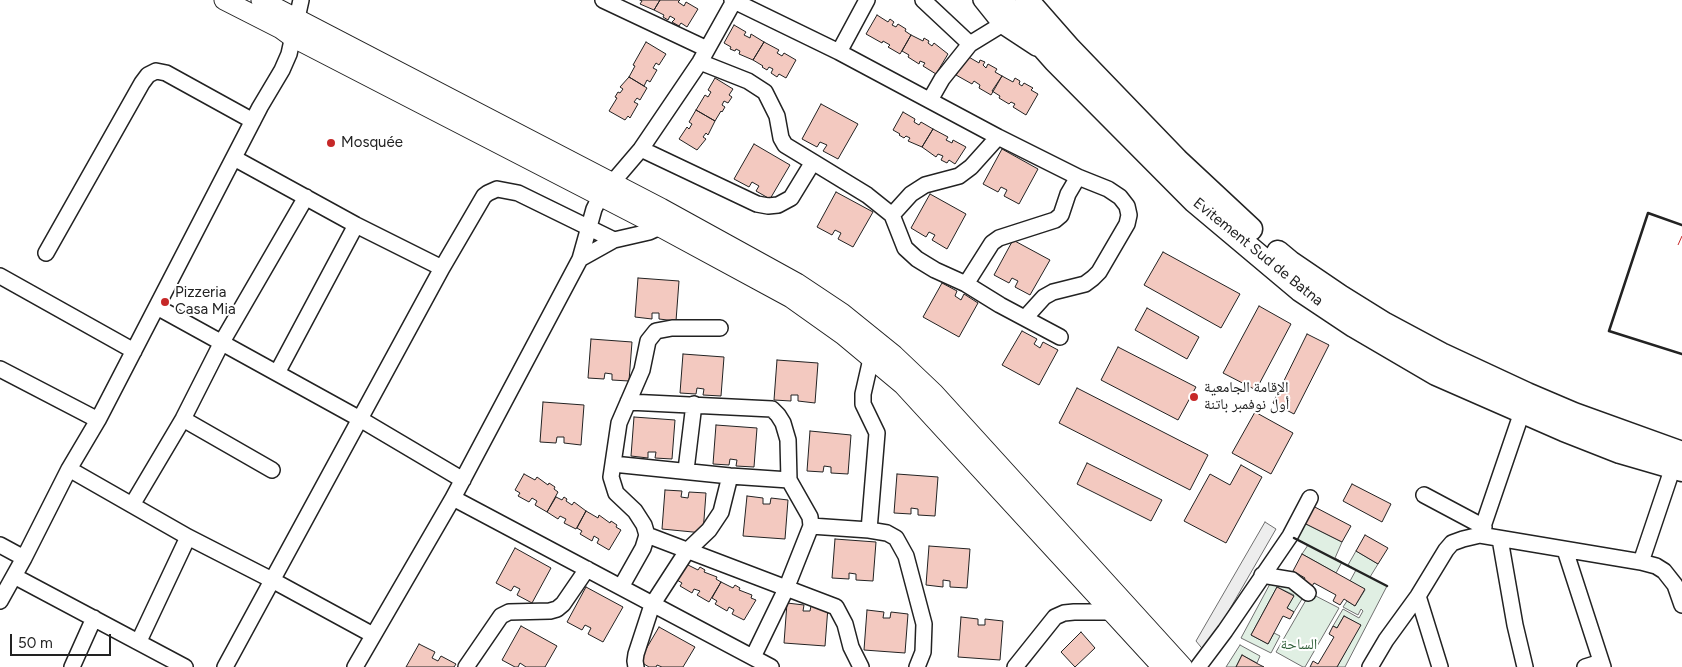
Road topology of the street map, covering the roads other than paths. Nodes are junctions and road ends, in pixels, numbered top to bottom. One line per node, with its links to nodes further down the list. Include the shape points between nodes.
1 (224, 0): 13 (main road)
2 (261, 0): 11 (main road)
3 (302, 0): 11 (street)
4 (733, 0): 15 (street); 16 (street)
5 (923, 0): 14 (street)
6 (981, 0): 12 (street)
7 (1001, 0): 17 (highway, Evitement Sud de Batna)
8 (1027, 0): 53 (highway, Evitement Sud de Batna, via 1177,160 1290,262 1385,324 1441,354)
9 (609, 1): 16 (street)
10 (861, 2): 15 (street)
11 (296, 18): 13 (street); 25 (main road)
12 (1001, 24): 14 (street); 17 (street)
13 (292, 37): 19 (street, via 282,70); 27 (main road)
14 (970, 44): 18 (street)
15 (839, 52): 18 (street)
16 (704, 56): 21 (street); 23 (street, via 764,92 777,116 785,145)
17 (1055, 61): 49 (highway, Evitement Sud de Batna, via 1194,201 1300,290 1436,374)
18 (930, 100): 20 (street)
19 (253, 122): 22 (street); 33 (street, via 166,73 156,71 148,75)
20 (998, 137): 24 (street); 28 (street, via 958,176 925,185 911,194)
21 (641, 149): 23 (street, via 757,204 768,206 791,198); 25 (street)
22 (234, 158): 26 (street); 38 (street)
23 (813, 162): 28 (street, via 867,195)
24 (1078, 177): 37 (street, via 1056,220 999,238 992,243); 39 (street, via 1120,196 1127,206 1127,224 1094,278 1086,284 1044,297)
25 (612, 182): 27 (street); 29 (main road)
26 (306, 197): 30 (street); 42 (street)
27 (600, 197): 29 (main road); 31 (street)
28 (892, 215): 37 (street, via 905,248 935,270)
29 (666, 221): 32 (street, via 649,232); 44 (main road, via 791,298); 103 (main road, via 797,283 842,313 894,355 934,393)
30 (356, 225): 35 (street); 46 (street)
31 (589, 227): 32 (street); 34 (street); 35 (street, via 518,193 492,190 484,196)
32 (614, 240): 34 (street)
33 (46, 253)
34 (580, 259): 59 (street)
35 (442, 268): 52 (street)
36 (0, 276): 43 (street)
37 (966, 284): 39 (street)
38 (157, 307): 42 (street); 43 (street)
39 (1025, 318): 41 (street)
40 (720, 328): 47 (street, via 656,331 648,341 642,370)
41 (1060, 337)
42 (222, 342): 46 (street); 50 (street)
43 (134, 350): 51 (street)
44 (871, 359): 66 (street, via 863,394 863,404 877,439); 87 (main road, via 903,386)
45 (0, 369): 51 (street)
46 (277, 374): 52 (street)
47 (628, 402): 48 (street); 54 (street, via 619,423)
48 (694, 404): 57 (street); 60 (street, via 772,409 783,423 788,440)
49 (1522, 412): 53 (highway, Evitement Sud de Batna, via 1620,452); 67 (street)
50 (183, 419): 56 (street); 64 (street)
51 (98, 420): 55 (street)
52 (360, 420): 59 (street); 79 (street)
53 (1679, 463): 75 (street)
54 (613, 464): 57 (street); 68 (street, via 611,476 616,493 635,511)
55 (68, 469): 64 (street); 74 (street)
56 (272, 470)
57 (686, 470): 58 (street)
58 (730, 476): 60 (street); 73 (street, via 721,512 709,530)
59 (463, 480): 62 (street)
60 (789, 480): 65 (street)
61 (1424, 495): 67 (street)
62 (453, 498): 76 (street); 89 (street)
63 (1310, 498): 77 (street, via 1290,536)
64 (132, 505): 69 (street)
65 (812, 526): 66 (street); 81 (street)
66 (869, 530): 100 (street, via 896,538 906,556 924,624 923,652)
67 (1482, 531): 70 (street); 83 (street, via 1452,544 1446,550)
68 (647, 535): 73 (street); 80 (street)
69 (188, 537): 79 (street); 90 (street)
70 (1500, 539): 72 (street); 107 (street)
71 (0, 545): 74 (street)
72 (1564, 550): 75 (street); 92 (street)
73 (687, 551): 81 (street); 85 (street)
74 (24, 558): 78 (street)
75 (1641, 562): 86 (street, via 1664,571 1675,585)
76 (587, 569): 80 (street); 97 (street, via 557,609 509,612 501,616)
77 (1262, 575): 82 (street, via 1292,580); 104 (street)
78 (14, 576): 84 (street); 88 (street)
79 (272, 580): 89 (street); 95 (street)
80 (622, 588): 85 (street)
81 (786, 589): 91 (street); 99 (street, via 836,607)
82 (1308, 593)
83 (1418, 596): 105 (street); 106 (street)
84 (0, 601)
85 (652, 605): 91 (street); 98 (street, via 634,661)
86 (1682, 605)
87 (1111, 612): 101 (street, via 1074,612 1055,616); 102 (main road)
88 (94, 618): 90 (street); 93 (street)
89 (373, 635): 96 (street)
90 (139, 641): 94 (street)
91 (760, 663)
92 (1602, 665): 108 (street)
93 (72, 667)
94 (185, 667)
95 (225, 667)
96 (354, 667)
97 (466, 667)
98 (636, 667)
99 (861, 667)
100 (917, 667)
101 (1015, 667)
102 (1162, 667)
103 (1183, 667)
104 (1198, 667)
105 (1370, 667)
106 (1440, 667)
107 (1525, 667)
108 (1585, 667)

